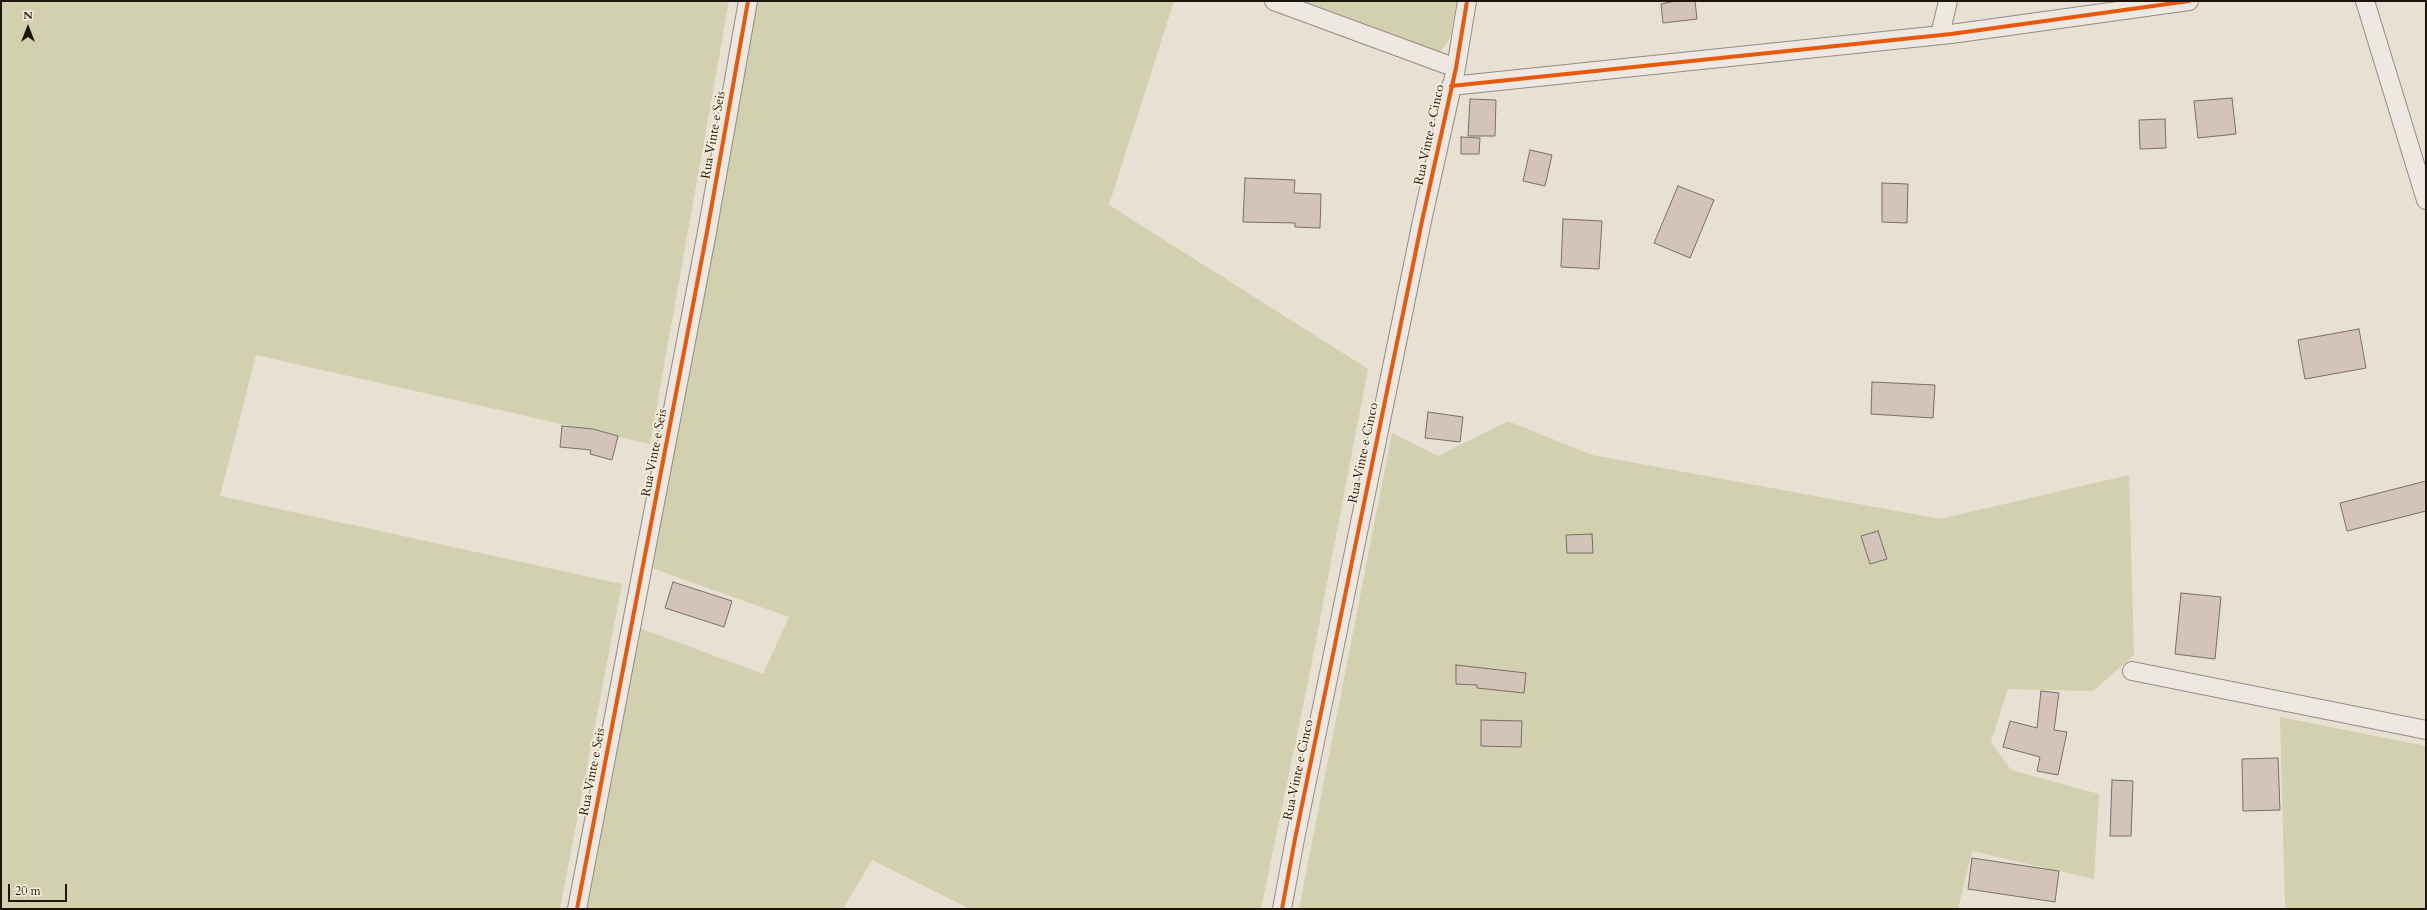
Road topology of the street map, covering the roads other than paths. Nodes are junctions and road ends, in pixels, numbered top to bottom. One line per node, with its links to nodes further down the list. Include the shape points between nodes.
1 (748, 1): 13 (street, Rua Vinte e Seis, via 706,240)
2 (1274, 1): 8 (street)
3 (1467, 1): 8 (street, Rua Vinte e Cinco)
4 (1948, 1): 7 (street)
5 (2189, 1): 7 (street)
6 (2365, 1): 10 (street)
7 (1940, 35): 9 (street)
8 (1456, 68): 9 (street, Rua Vinte e Cinco)
9 (1451, 86): 14 (street, Rua Vinte e Cinco)
10 (2426, 200)
11 (2132, 672): 12 (street)
12 (2426, 730)
13 (577, 909)
14 (1282, 909)

